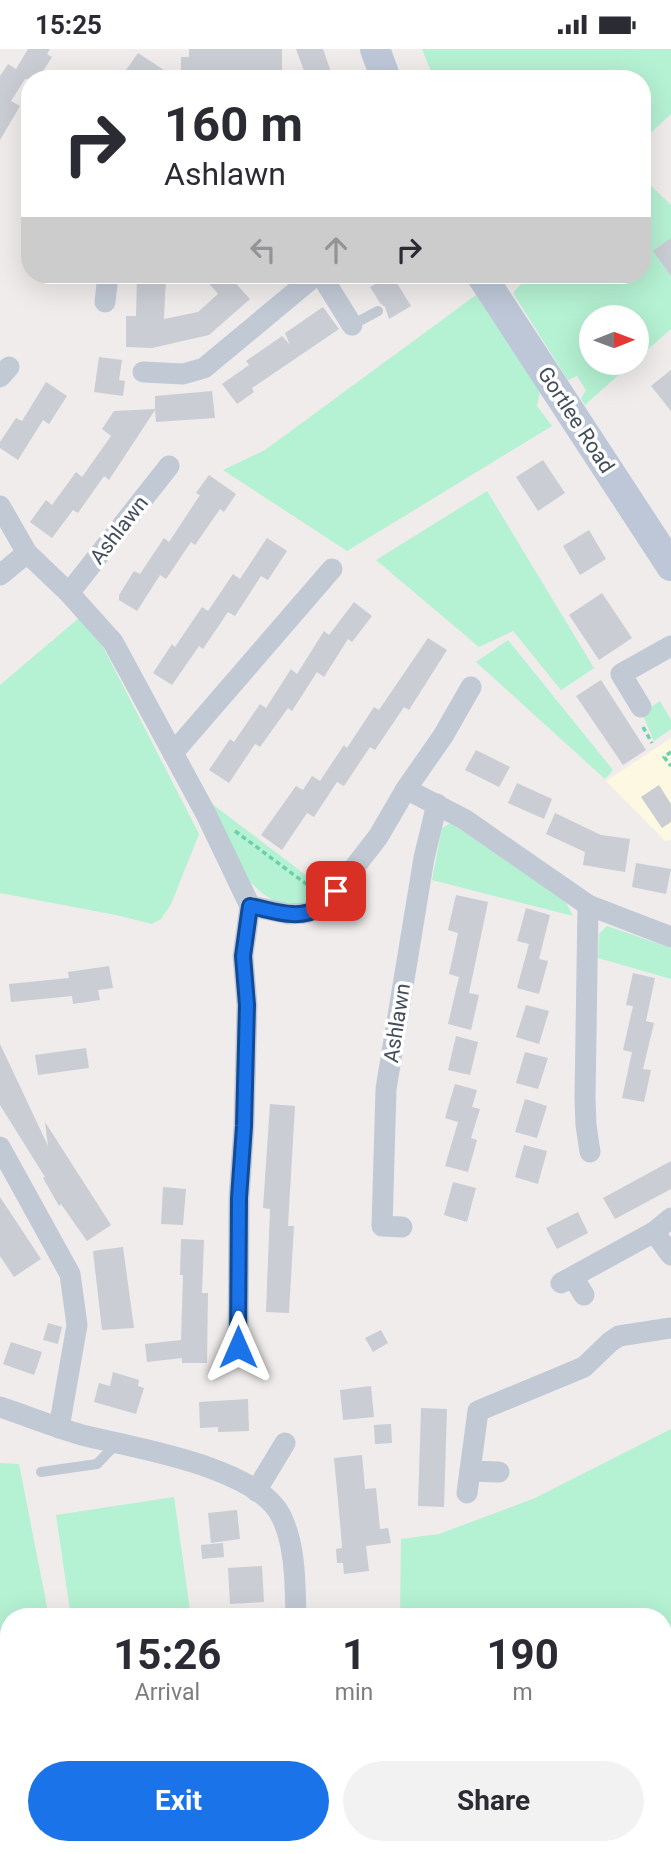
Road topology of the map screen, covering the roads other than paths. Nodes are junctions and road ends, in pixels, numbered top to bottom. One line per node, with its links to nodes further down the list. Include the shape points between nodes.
1 (375, 49): 2 (street)
2 (382, 70)
3 (107, 284): 7 (street)
4 (308, 284): 10 (street, via 204,368 183,374)
5 (324, 284): 9 (street)
6 (487, 284): 14 (street, Gortlee Road)
7 (105, 302)
8 (378, 310): 9 (lane)
9 (352, 325)
10 (143, 372)
11 (169, 466): 17 (street, Ashlawn)
12 (0, 506): 13 (street)
13 (27, 554): 16 (street); 17 (street)
14 (671, 566)
15 (332, 569): 21 (street)
16 (0, 575)
17 (69, 593): 21 (street, via 113,642)
18 (671, 646): 20 (street, via 621,674)
19 (471, 687): 22 (street)
20 (642, 707)
21 (173, 753): 25 (street)
22 (406, 789): 23 (street); 25 (street, via 378,837 320,908 289,914)
23 (437, 804): 24 (street); 30 (street, Ashlawn, via 386,1089 382,1226)
24 (588, 905): 26 (street); 28 (street, via 585,1099)
25 (250, 906): 35 (street, via 243,956 247,1005)
26 (671, 937)
27 (0, 1147): 37 (street, via 70,1274 77,1325)
28 (590, 1152)
29 (671, 1218): 31 (street)
30 (402, 1227)
31 (654, 1232): 32 (street); 33 (street)
32 (671, 1255)
33 (572, 1285)
34 (671, 1328): 40 (street, via 619,1336 584,1367 478,1411)
35 (238, 1347)
36 (0, 1407): 37 (street)
37 (59, 1428): 38 (street)
38 (117, 1443): 41 (lane, via 97,1464); 43 (street, via 194,1463)
39 (285, 1443): 43 (street)
40 (470, 1471): 42 (street); 44 (street)
41 (41, 1472)
42 (499, 1472)
43 (256, 1491): 45 (street, via 281,1515 290,1546)
44 (467, 1493)
45 (295, 1608)

